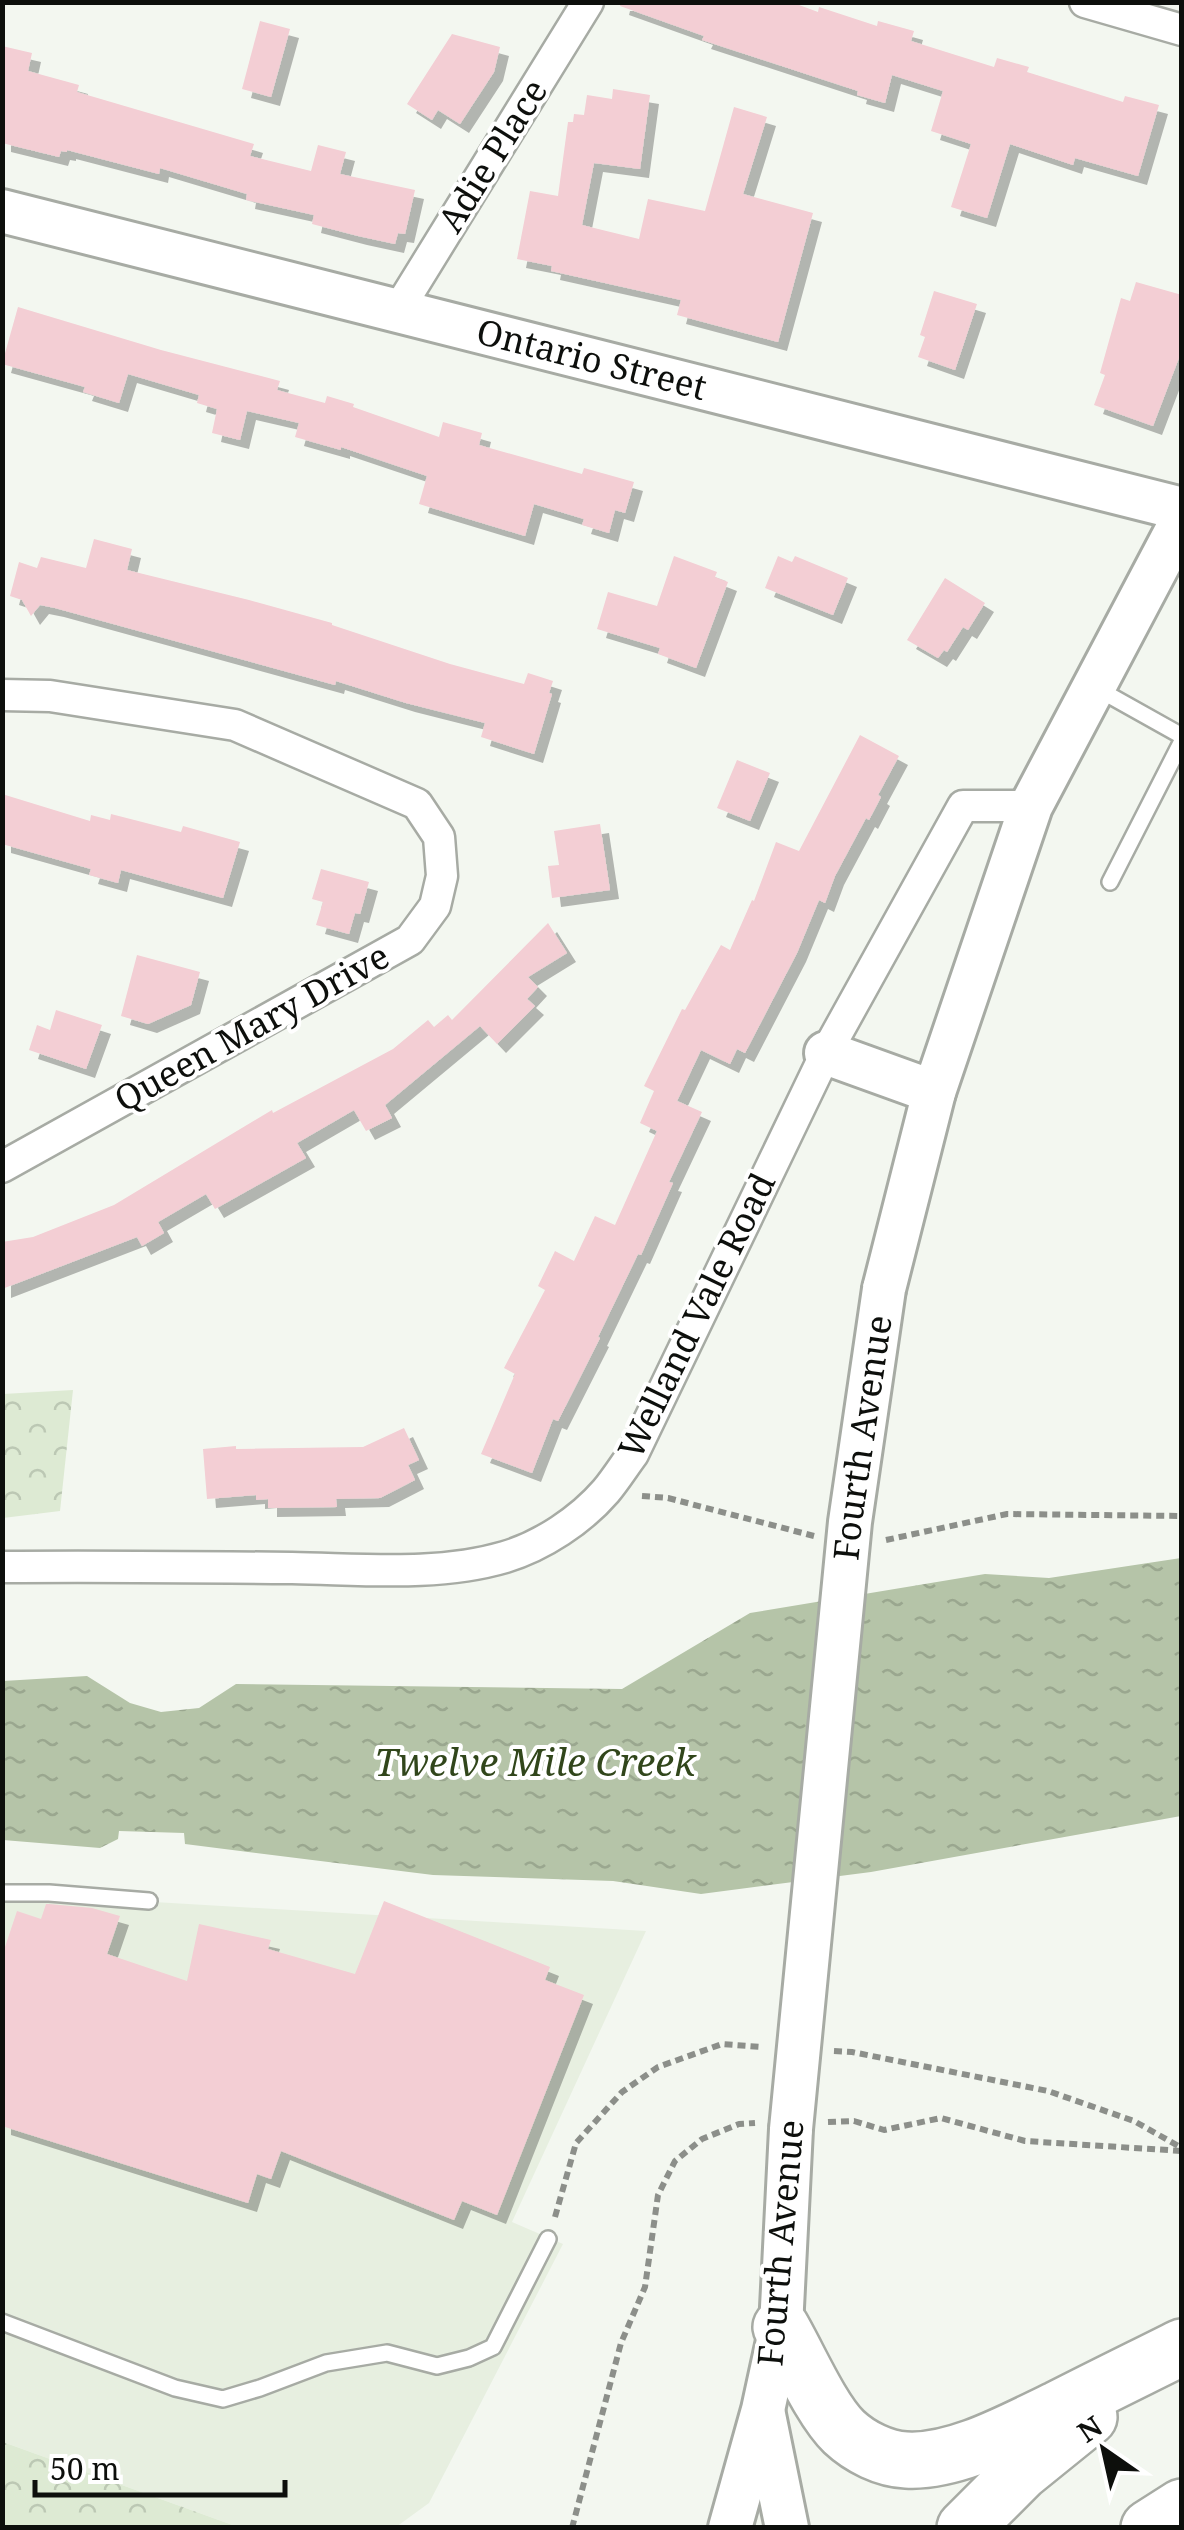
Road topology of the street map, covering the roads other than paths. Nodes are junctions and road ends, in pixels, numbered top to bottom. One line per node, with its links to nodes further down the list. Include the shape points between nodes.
1 (588, 2): 5 (street, Adie Place)
2 (1084, 2): 3 (street)
3 (1182, 30)
4 (2, 211): 5 (main road, Ontario Street)
5 (398, 310): 6 (main road, Ontario Street)
6 (1182, 509)
7 (1182, 520): 8 (main road, Fourth Avenue)
8 (1093, 686): 10 (lane); 11 (main road, Fourth Avenue)
9 (2, 695): 15 (street, Queen Mary Drive, via 235,724 417,804 439,837 442,876 435,906 410,940)
10 (1182, 738): 12 (lane)
11 (1030, 806): 13 (street, Welland Vale Road, via 963,806); 14 (main road, Fourth Avenue)
12 (1110, 882)
13 (826, 1053): 14 (main road); 16 (street, Welland Vale Road, via 633,1454 574,1521 506,1556 415,1570)
14 (934, 1092): 21 (main road, Fourth Avenue, bridge, via 884,1289 850,1522 791,2130)
15 (2, 1167)
16 (2, 1567)
17 (2, 1893): 18 (lane)
18 (149, 1900)
19 (548, 2240): 20 (lane, via 494,2347 437,2366 387,2353 326,2362 222,2399 175,2388)
20 (2, 2322)
21 (781, 2326): 22 (highway, via 834,2421 860,2444 906,2460 963,2451); 23 (main road, Fourth Avenue)
22 (1182, 2350): 27 (highway, via 1070,2431)
23 (763, 2410): 25 (main road, Fourth Avenue); 26 (main road, Fourth Avenue)
24 (1182, 2507): 28 (highway)
25 (730, 2528)
26 (787, 2528)
27 (965, 2528)
28 (1148, 2528)

